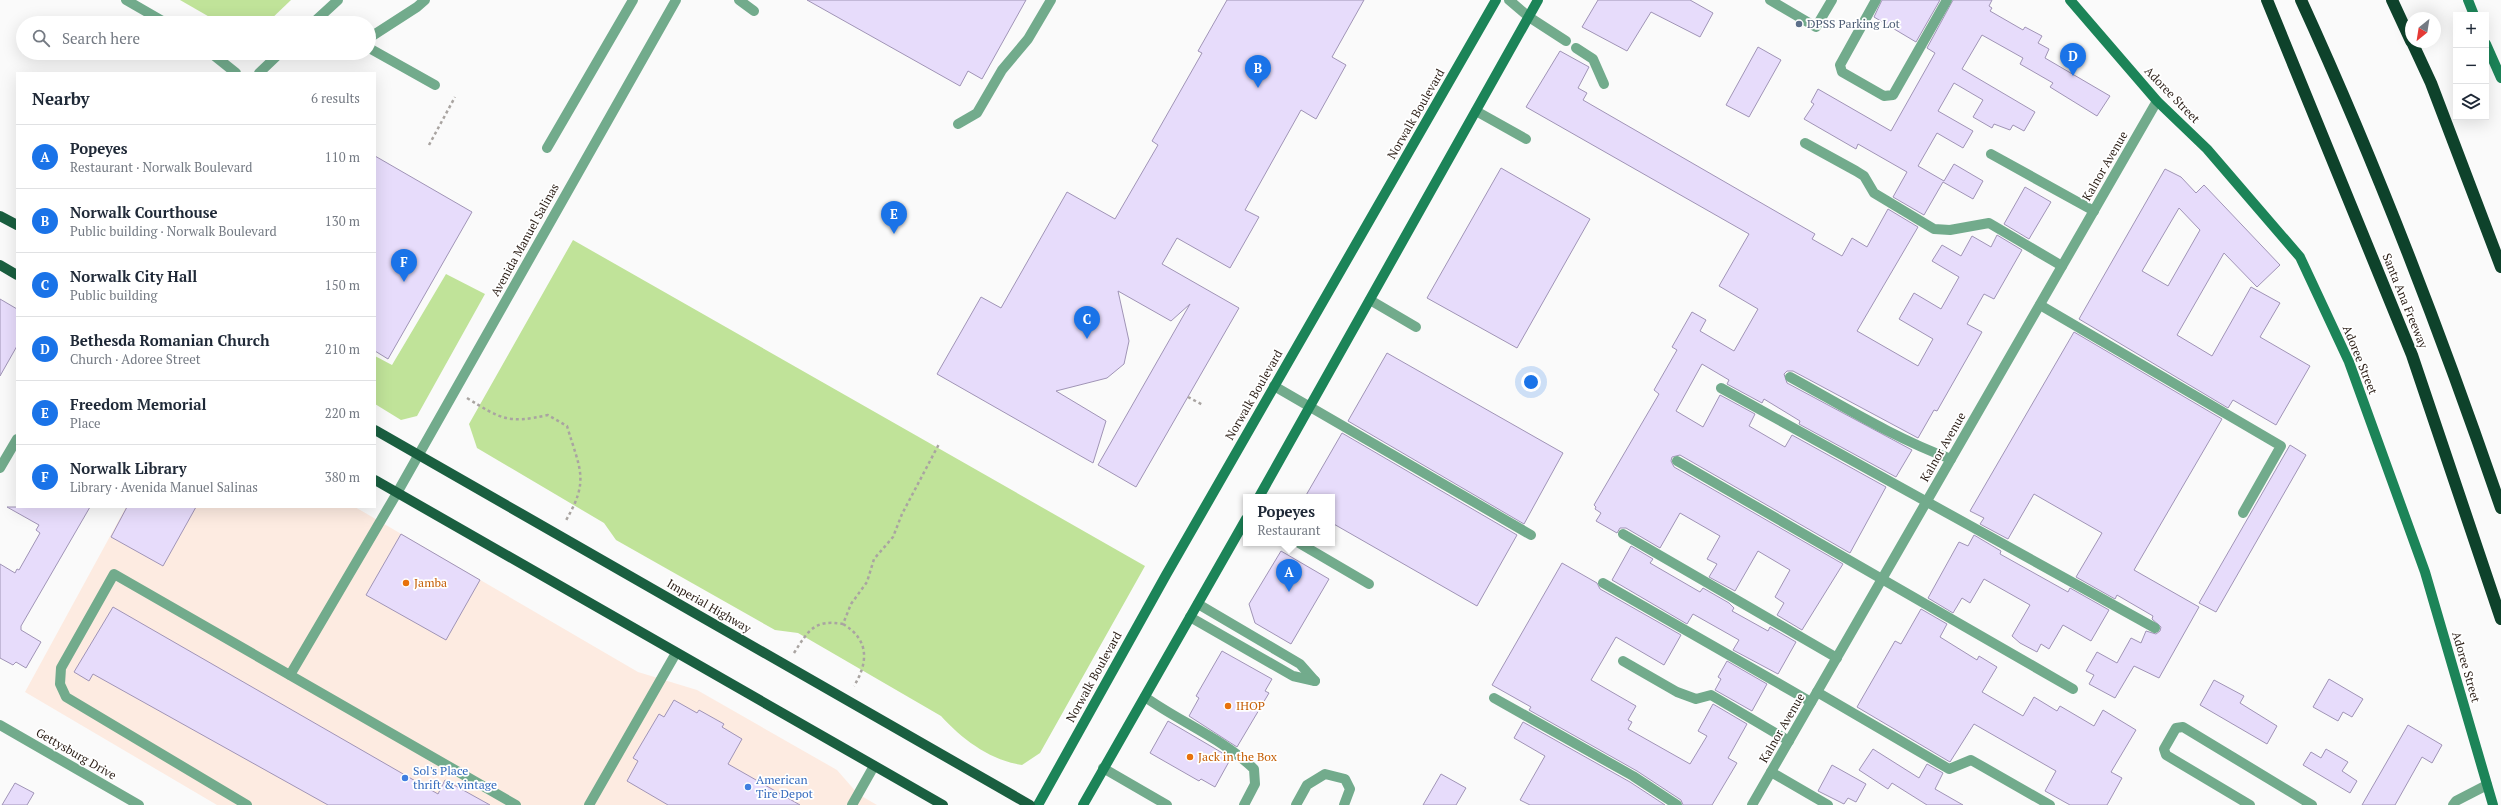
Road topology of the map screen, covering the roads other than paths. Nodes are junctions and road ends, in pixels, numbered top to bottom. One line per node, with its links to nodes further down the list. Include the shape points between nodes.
1 (126, 0): 22 (street)
2 (338, 0): 23 (street)
3 (424, 0): 26 (street, via 417,8)
4 (633, 0): 44 (street)
5 (676, 0): 62 (street, Avenida Manuel Salinas)
6 (739, 0): 20 (street)
7 (1051, 0): 41 (street, via 1028,39 1002,70 977,113)
8 (1496, 0): 57 (main road, Norwalk Boulevard)
9 (1509, 0): 24 (street)
10 (1538, 0): 24 (main road)
11 (1770, 0): 12 (street, via 1816,27)
12 (1832, 0)
13 (1876, 0): 14 (street, via 1840,65 1842,72 1884,96 1893,95)
14 (1947, 0)
15 (2070, 0): 39 (main road, Adoree Street)
16 (2268, 0): 81 (highway, Santa Ana Freeway, via 2412,355)
17 (2301, 0): 70 (highway, via 2373,165 2444,345)
18 (2392, 0): 25 (highway)
19 (2468, 0): 21 (main road)
20 (754, 11)
21 (2473, 12)
22 (154, 16)
23 (324, 16)
24 (1529, 17): 27 (street); 40 (main road)
25 (2405, 28)
26 (376, 34)
27 (1566, 41)
28 (1576, 48): 37 (street, via 1593,59)
29 (2414, 48): 51 (highway, via 2431,82)
30 (2488, 48): 36 (main road)
31 (376, 52): 38 (street)
32 (220, 60): 34 (street)
33 (273, 60): 35 (street)
34 (235, 72)
35 (260, 72)
36 (2501, 78)
37 (1604, 84)
38 (435, 85)
39 (2157, 101): 46 (street, Kalnor Avenue); 97 (main road, Adoree Street, via 2207,149 2300,257 2349,362 2425,572)
40 (1476, 111): 42 (street); 53 (main road)
41 (958, 124)
42 (1526, 139)
43 (1805, 143): 50 (street, via 1856,170 1864,176 1874,193 1934,228 1950,230 1989,223)
44 (546, 148)
45 (1991, 154): 46 (street)
46 (2094, 211): 50 (street, Kalnor Avenue)
47 (0, 216): 48 (main road)
48 (16, 225)
49 (0, 266): 52 (main road)
50 (2062, 266): 54 (street, Kalnor Avenue)
51 (2501, 267)
52 (16, 274)
53 (1370, 300): 55 (street); 59 (main road)
54 (2040, 305): 63 (street, Kalnor Avenue); 71 (street, via 2281,446)
55 (1416, 327)
56 (1790, 377): 63 (street, via 1922,449)
57 (1274, 386): 59 (street); 106 (main road, Norwalk Boulevard)
58 (1721, 388): 69 (street)
59 (1309, 408): 68 (main road); 74 (street)
60 (376, 431): 62 (main road, Imperial Highway)
61 (16, 441): 65 (street)
62 (419, 455): 67 (street, Avenida Manuel Salinas); 105 (main road, Imperial Highway)
63 (1951, 459): 69 (street, Kalnor Avenue)
64 (1677, 462): 76 (street)
65 (0, 468)
66 (376, 481): 67 (main road)
67 (397, 493): 83 (main road); 86 (street, Avenida Manuel Salinas)
68 (1261, 494)
69 (1926, 502): 76 (street, Kalnor Avenue); 82 (street)
70 (2501, 508)
71 (2243, 513)
72 (1243, 524): 79 (main road)
73 (1623, 534): 84 (street)
74 (1531, 535)
75 (1304, 546): 78 (street)
76 (1882, 580): 84 (street, Kalnor Avenue); 87 (street)
77 (1603, 582): 91 (street)
78 (1369, 584)
79 (1198, 604): 80 (main road); 80 (street, via 1300,664 1315,680 1293,676)
80 (1190, 617): 89 (main road)
81 (2501, 619)
82 (2155, 628)
83 (676, 653): 94 (main road); 102 (street)
84 (1836, 658): 88 (street, Kalnor Avenue)
85 (1623, 661): 93 (street, via 1677,692 1696,699 1711,695)
86 (290, 675): 100 (street, via 114,574 61,668 60,684 66,697); 101 (street)
87 (2073, 689)
88 (1817, 692): 91 (street, Kalnor Avenue); 114 (street, via 1949,769 1972,760)
89 (1145, 697): 95 (main road); 109 (street, via 1170,715 1240,756 1254,770 1255,784)
90 (1494, 698): 98 (street, via 1633,776)
91 (1811, 702): 93 (street, Kalnor Avenue)
92 (0, 725): 99 (street, Gettysburg Drive)
93 (1789, 741): 96 (street, Kalnor Avenue)
94 (874, 766): 103 (street); 104 (main road)
95 (1103, 768): 107 (main road); 108 (street)
96 (1771, 772): 112 (street, Kalnor Avenue); 113 (street)
97 (2488, 785): 117 (street); 118 (main road, Adoree Street)
98 (1677, 804)
99 (139, 805)
100 (248, 805)
101 (516, 805)
102 (589, 805)
103 (852, 805)
104 (943, 805)
105 (1030, 805)
106 (1038, 805)
107 (1083, 805)
108 (1166, 805)
109 (1244, 805)
110 (1296, 805): 111 (street, via 1307,785 1325,774 1345,779 1350,790)
111 (1344, 805)
112 (1752, 805)
113 (1828, 805)
114 (2050, 805)
115 (2250, 805): 116 (street, via 2166,755 2164,749 2176,728 2183,727)
116 (2312, 805)
117 (2453, 805)
118 (2493, 805)

